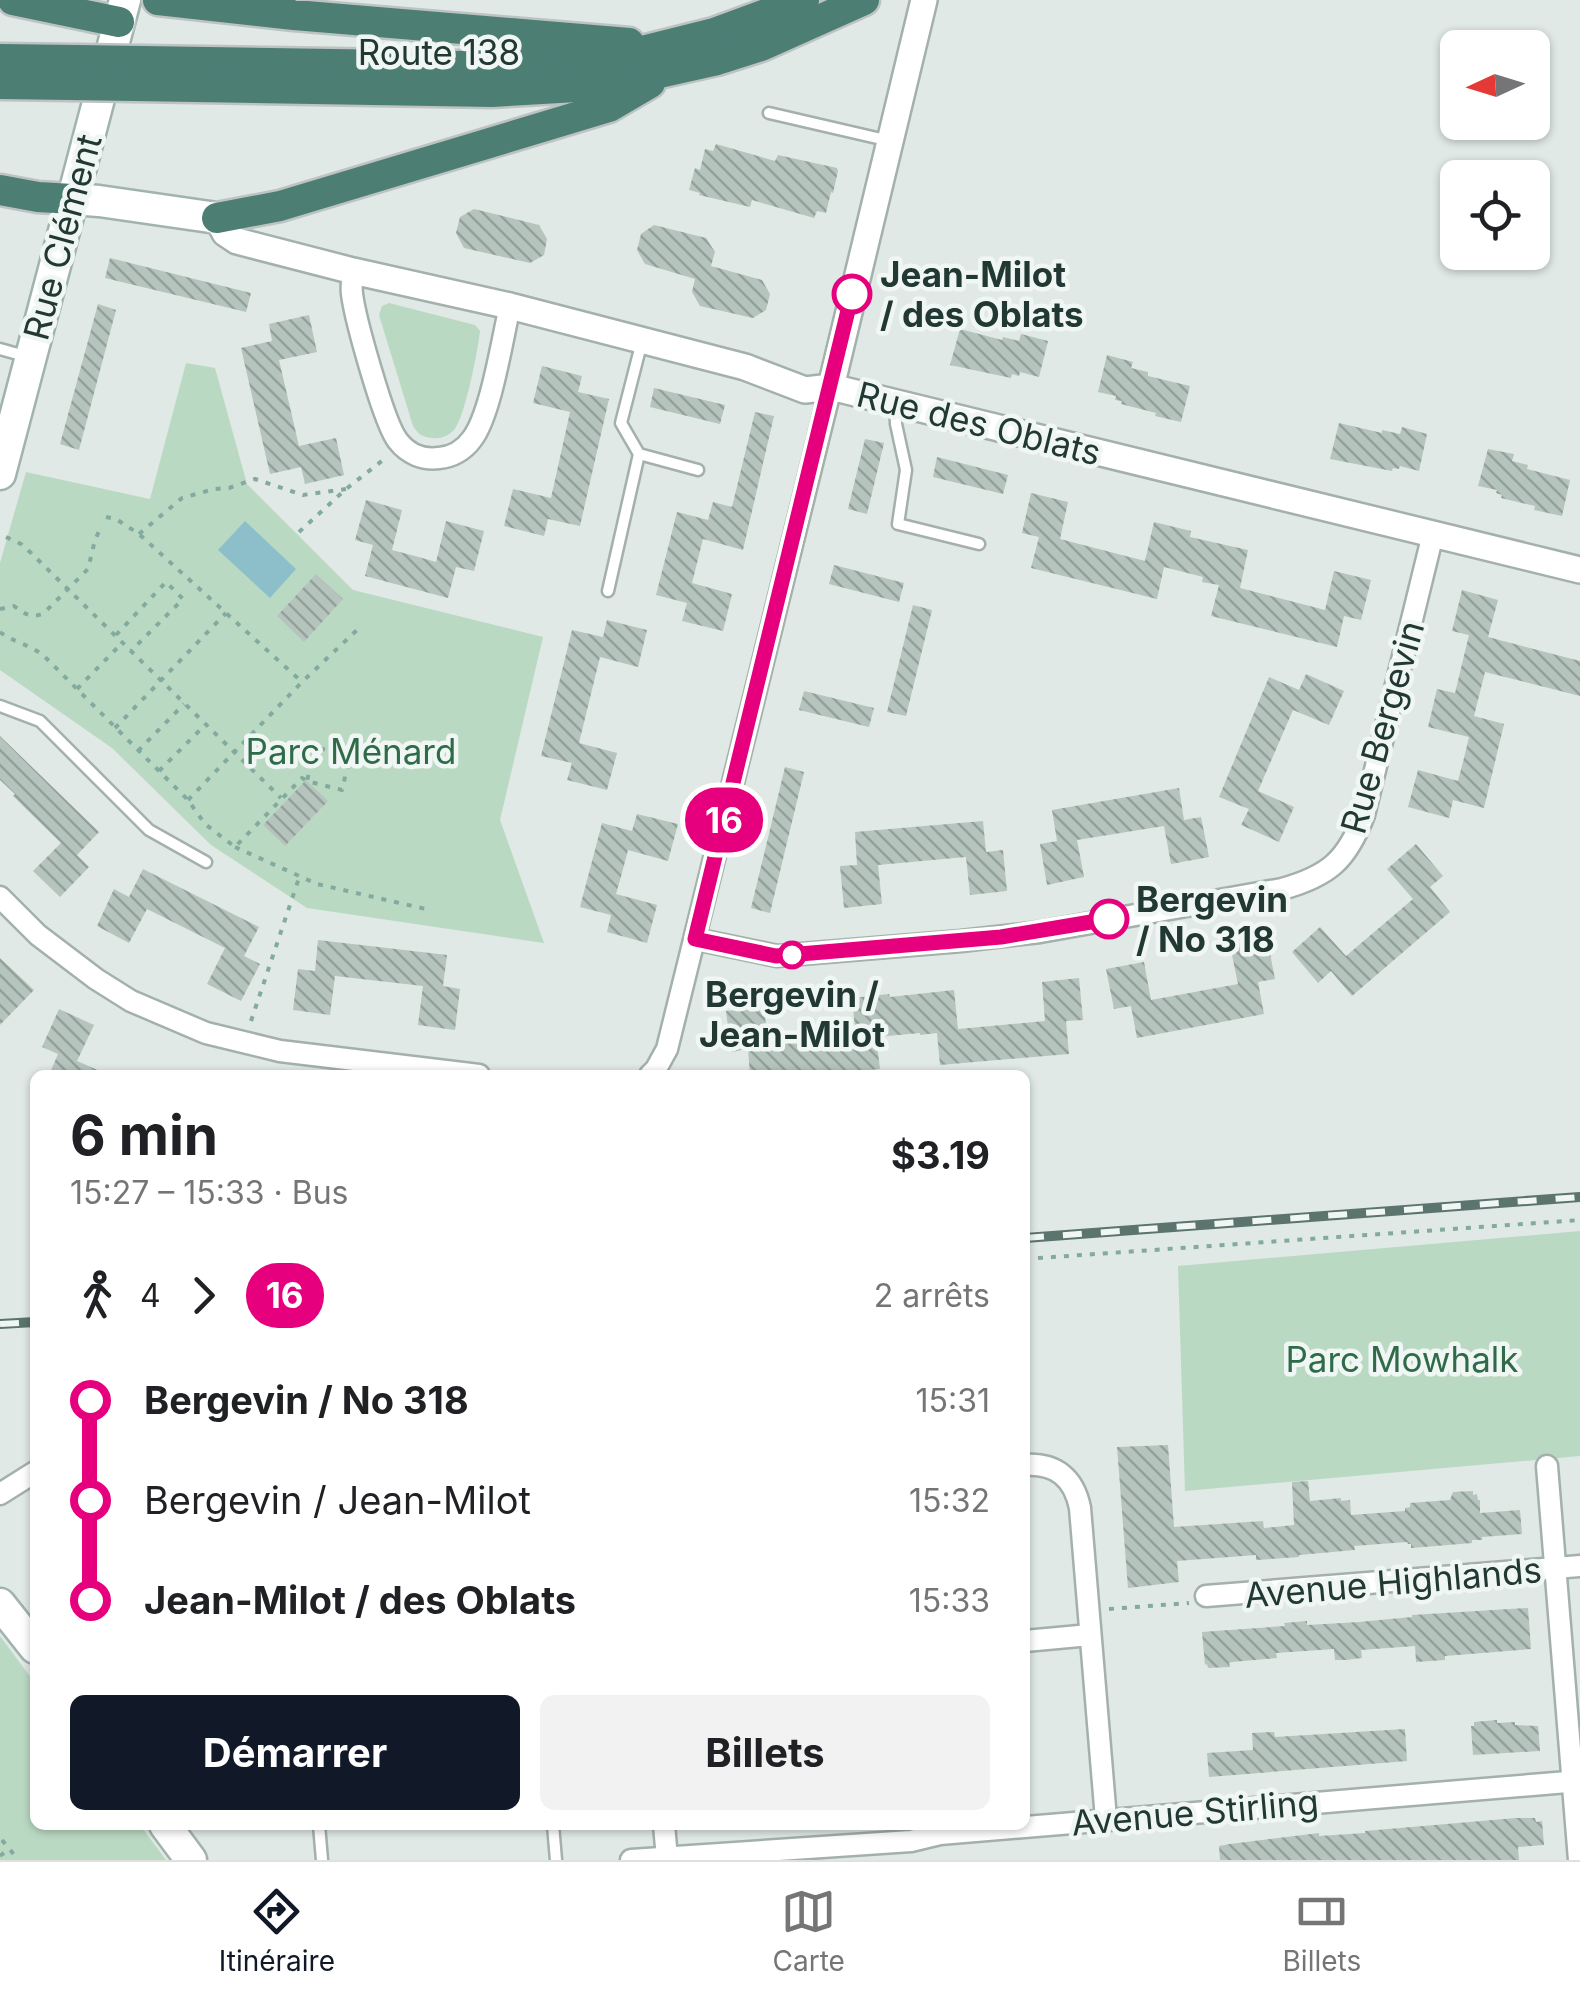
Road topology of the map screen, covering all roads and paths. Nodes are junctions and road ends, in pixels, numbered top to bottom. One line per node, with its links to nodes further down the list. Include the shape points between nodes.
1 (13, 0): 6 (highway)
2 (158, 0): 8 (highway)
3 (804, 0): 8 (highway, Route 138)
4 (864, 0): 8 (highway, Route 138, via 717,60)
5 (924, 0): 12 (street)
6 (122, 11): 14 (main road, Rue Clément)
7 (0, 59): 9 (highway, Route 138)
8 (665, 59): 9 (highway, Route 138, bridge, via 604,84 523,91); 15 (highway, via 610,107 298,201)
9 (74, 72): 10 (highway, Route 138)
10 (0, 84)
11 (770, 113): 12 (lane)
12 (890, 141): 21 (street)
13 (0, 190): 14 (highway)
14 (72, 199): 15 (main road); 20 (main road, Rue Clément)
15 (217, 218): 16 (street, Rue des Oblats, via 237,241)
16 (353, 270): 17 (street, Rue des Oblats); 17 (street, via 354,304 387,418 402,446 426,459 457,453 474,436)
17 (510, 306): 18 (street, Rue des Oblats)
18 (643, 340): 21 (street, Rue des Oblats, via 806,390); 23 (lane, via 620,424)
19 (0, 349): 20 (lane)
20 (31, 358): 26 (main road, Rue Clément)
21 (831, 386): 22 (street, Rue des Oblats); 63 (street)
22 (896, 402): 32 (street, Rue des Oblats); 34 (lane, via 906,470 898,524)
23 (639, 454): 25 (lane); 37 (lane)
24 (382, 460): 27 (path)
25 (698, 470)
26 (0, 474)
27 (346, 489): 30 (path); 31 (path, via 302,496 255,479 182,498)
28 (106, 517): 31 (path)
29 (101, 527): 36 (path, via 88,570)
30 (300, 532)
31 (140, 534): 39 (path)
32 (1433, 534): 35 (street, Rue des Oblats); 63 (street, Rue Bergevin, via 1364,815 1342,858 1320,876 1282,889 961,942 776,956)
33 (6, 537): 36 (path)
34 (979, 544)
35 (1580, 570)
36 (68, 590): 38 (path, via 44,614); 42 (path)
37 (608, 590)
38 (0, 609)
39 (226, 613): 45 (path); 46 (path)
40 (358, 629): 46 (path)
41 (0, 632): 47 (path, via 36,650)
42 (115, 636): 43 (path); 44 (path, via 166,582 183,598)
43 (122, 643): 44 (path); 47 (path)
44 (131, 651): 45 (path)
45 (162, 682): 48 (path); 51 (path)
46 (302, 682): 53 (path)
47 (77, 689): 51 (path)
48 (184, 704): 50 (path); 52 (path)
49 (0, 706): 59 (lane, via 40,721 149,830)
50 (205, 724): 53 (path); 54 (path)
51 (115, 728): 52 (path)
52 (138, 751): 54 (path)
53 (233, 752): 56 (path); 57 (path)
54 (158, 771): 57 (path)
55 (307, 780): 55 (path, via 342,790 350,756 315,747); 56 (path)
56 (281, 798): 58 (path)
57 (188, 800): 58 (path)
58 (236, 848): 60 (path)
59 (206, 862)
60 (299, 878): 62 (path); 64 (path)
61 (0, 897): 65 (street, via 96,980 206,1033 280,1050)
62 (430, 910)
63 (695, 939): 66 (street, via 668,1049)
64 (251, 1021)
65 (439, 1070)
66 (655, 1070)
67 (1580, 1220): 68 (path)
68 (1030, 1260)
69 (1030, 1465): 78 (street, via 1061,1472 1077,1494)
70 (1547, 1466): 74 (street)
71 (30, 1475): 72 (street)
72 (0, 1494)
73 (1580, 1566): 74 (street, Avenue Highlands)
74 (1555, 1569): 75 (street, Avenue Highlands); 81 (street)
75 (1198, 1600): 77 (path)
76 (0, 1604): 79 (main road)
77 (1098, 1610)
78 (1090, 1636): 80 (street); 82 (street)
79 (30, 1642)
80 (1030, 1642)
81 (1576, 1781): 82 (street, Avenue Stirling); 99 (street)
82 (1106, 1820): 83 (street, Avenue Stirling)
83 (1030, 1826)
84 (169, 1830): 95 (main road)
85 (319, 1830): 96 (lane)
86 (553, 1830): 97 (lane)
87 (664, 1830): 94 (street)
88 (987, 1830): 91 (street, Avenue Stirling)
89 (2, 1840): 90 (path)
90 (9, 1849): 92 (path); 93 (path)
91 (849, 1853): 94 (street, Avenue Stirling)
92 (0, 1856)
93 (16, 1858)
94 (667, 1858): 98 (street, Avenue Stirling)
95 (191, 1860)
96 (322, 1860)
97 (556, 1860)
98 (631, 1860)
99 (1579, 1860)

